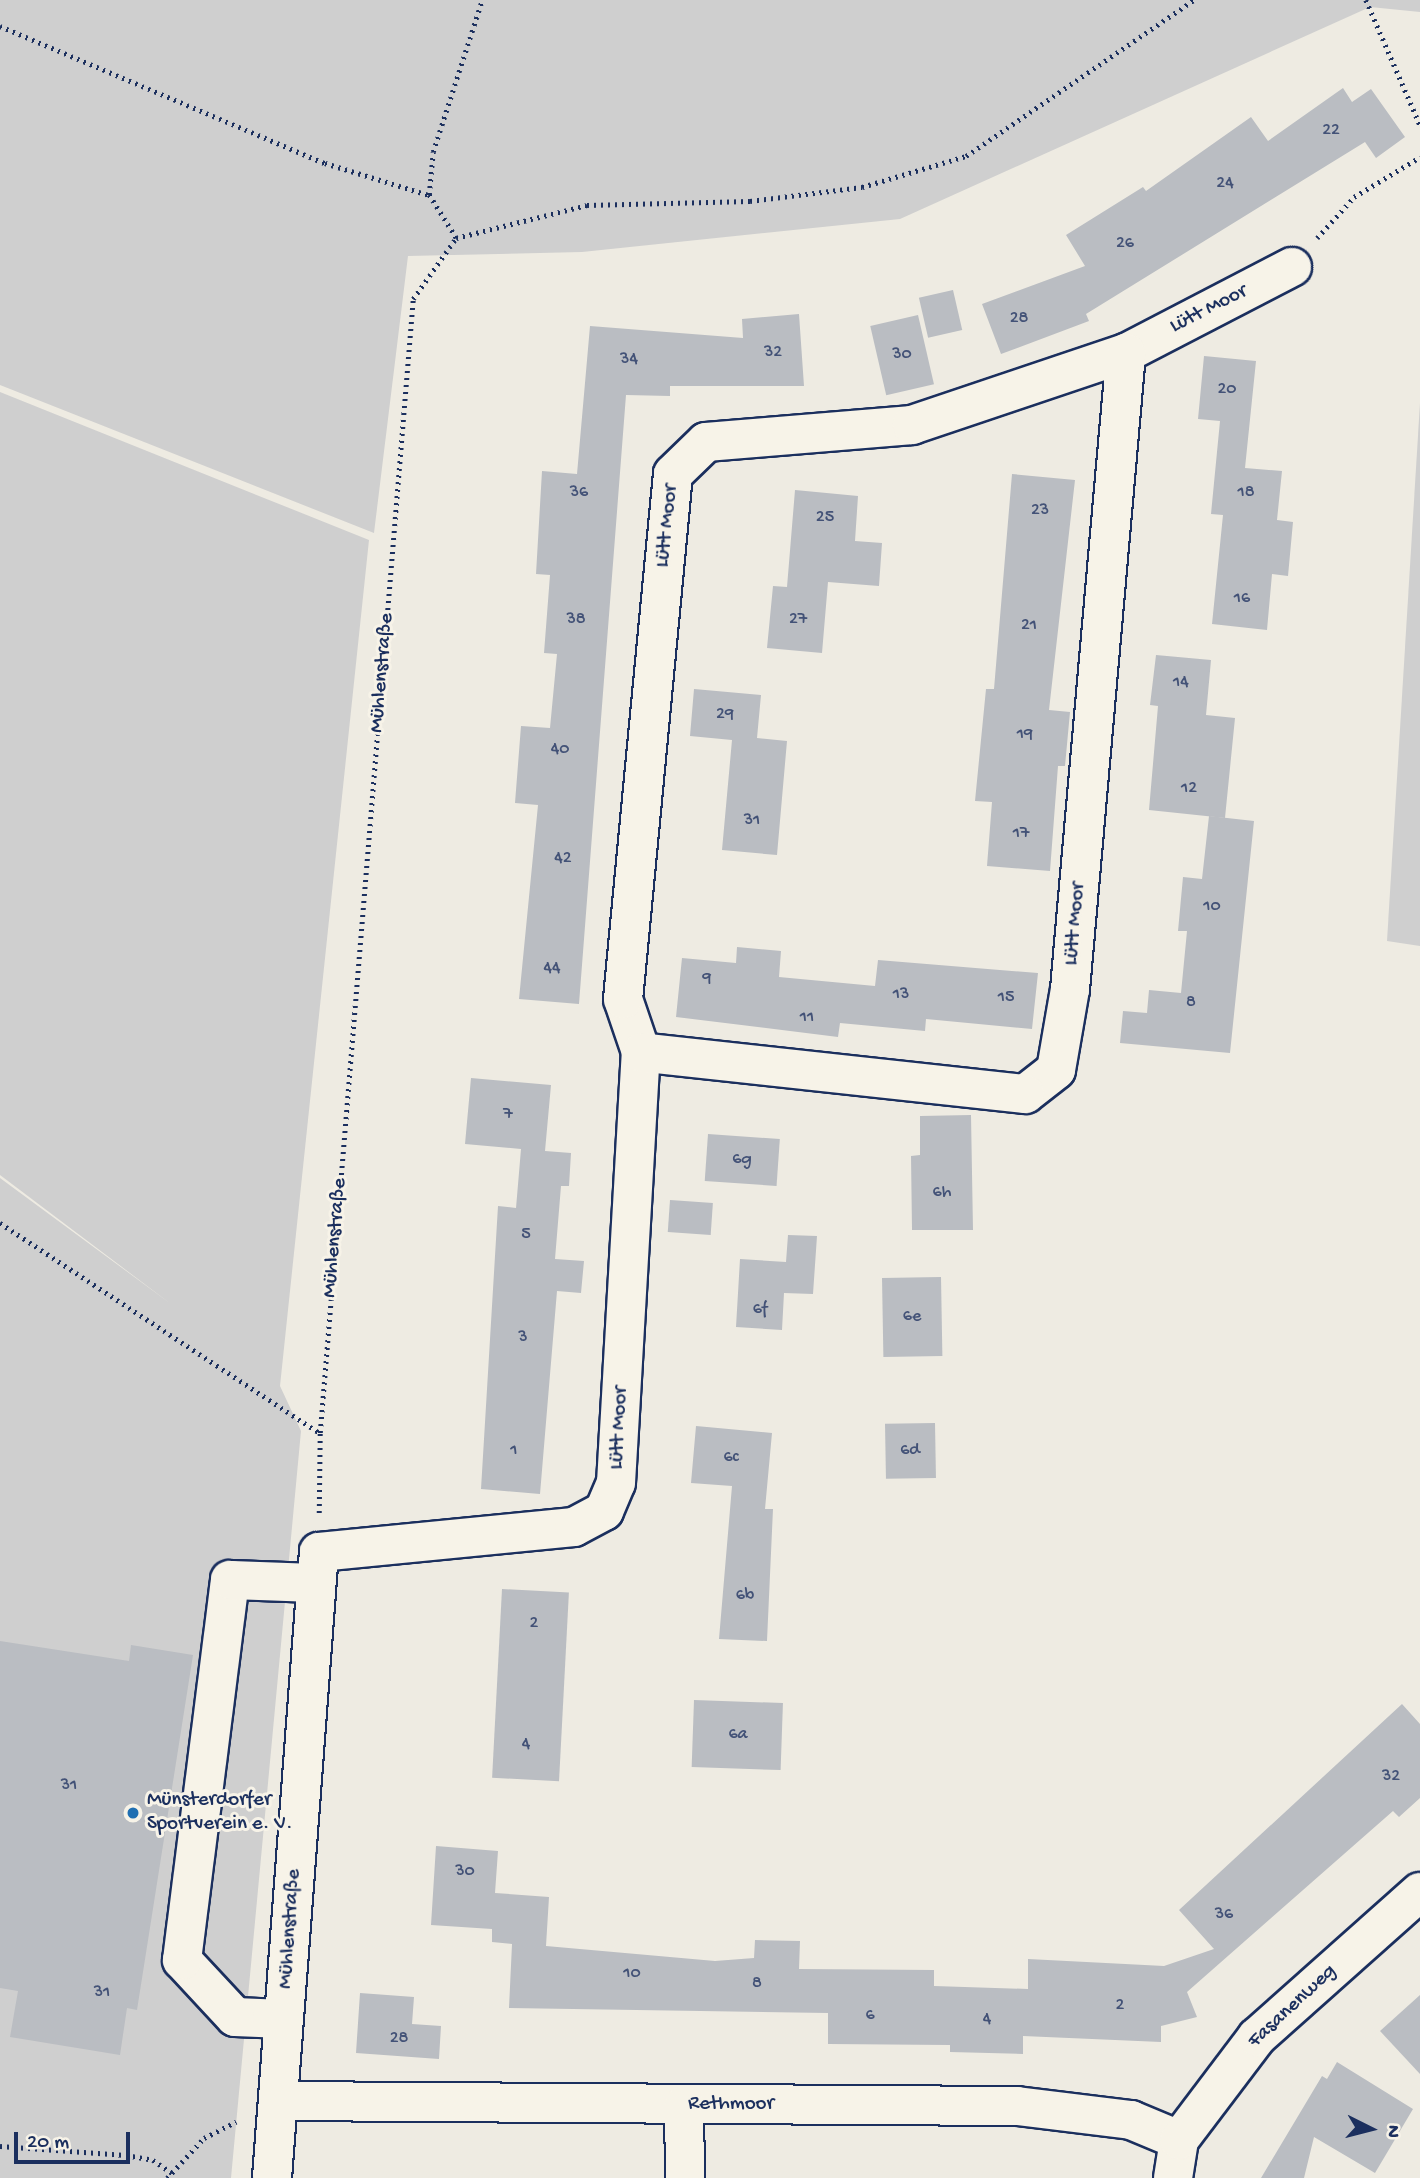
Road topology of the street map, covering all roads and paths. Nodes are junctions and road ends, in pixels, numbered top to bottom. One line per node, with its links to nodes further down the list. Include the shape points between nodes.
1 (482, 0): 7 (path, via 433,152)
2 (1194, 0): 8 (path, via 966,156 862,187 750,201 587,205)
3 (1366, 0): 5 (path)
4 (0, 26): 7 (path, via 325,163)
5 (1420, 125)
6 (1420, 157): 9 (path, via 1354,197)
7 (429, 195): 8 (path)
8 (456, 238): 13 (path, Mühlenstraße, via 413,299)
9 (1292, 267): 10 (street, Lütt Moor)
10 (1126, 353): 11 (street, Lütt Moor, via 912,425 706,442 673,474 622,999); 11 (street, Lütt Moor, via 1070,989 1055,1070 1025,1094)
11 (641, 1052): 14 (street, Lütt Moor, via 616,1483 604,1511 574,1527)
12 (0, 1223): 13 (path)
13 (320, 1433): 14 (path, Mühlenstraße)
14 (317, 1567): 16 (street, Mühlenstraße); 16 (street, Lütt Moor, via 230,1580 182,1960 235,2017)
15 (1420, 1892): 20 (street, Fasanenweg, via 1257,2037)
16 (284, 2019): 17 (street, Mühlenstraße)
17 (278, 2101): 18 (street, Rethmoor); 24 (street, Mühlenstraße)
18 (684, 2105): 20 (street, Rethmoor, via 1017,2106 1131,2120); 25 (street)
19 (204, 2138): 22 (path)
20 (1179, 2140): 26 (street, Fasanenweg)
21 (0, 2147): 22 (path, via 126,2155 153,2160)
22 (172, 2173): 23 (path)
23 (167, 2178)
24 (272, 2178)
25 (685, 2178)
26 (1172, 2178)

